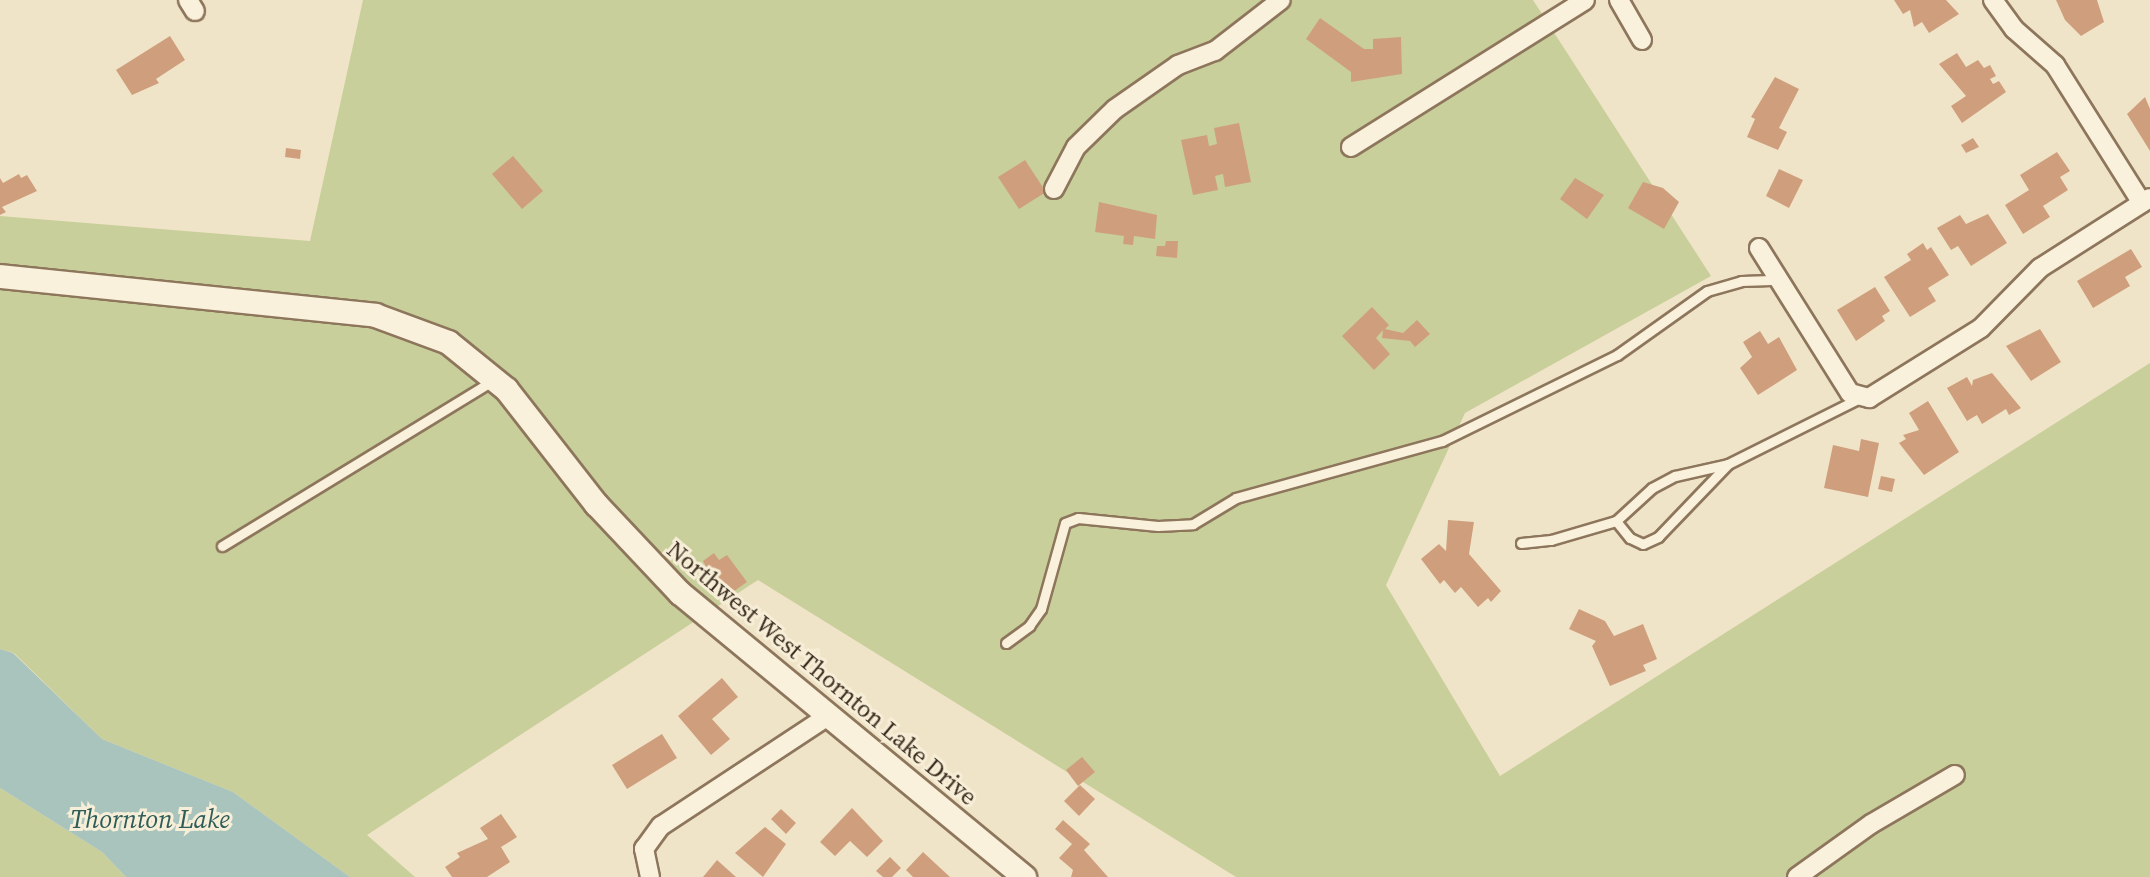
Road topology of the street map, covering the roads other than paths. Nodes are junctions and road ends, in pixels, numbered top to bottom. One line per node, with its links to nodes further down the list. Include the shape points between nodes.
1 (1281, 0): 7 (street, via 1215,51 1178,65 1115,109 1076,147)
2 (1585, 0): 6 (street)
3 (1619, 0): 5 (street)
4 (1993, 0): 8 (street, via 2014,29 2055,65)
5 (1643, 40)
6 (1351, 147)
7 (1054, 189)
8 (2146, 200): 13 (street, via 2040,268 1981,328 1875,395)
9 (1759, 248): 11 (street)
10 (0, 276): 12 (street, Northwest West Thornton Lake Drive, via 375,315 448,342)
11 (1779, 280): 13 (street, via 1850,393); 18 (lane, via 1741,281 1707,291 1617,355 1442,441 1236,498 1192,524 1158,527 1078,518 1065,523 1041,609 1029,626)
12 (496, 379): 17 (lane); 19 (street, Northwest West Thornton Lake Drive, via 642,556)
13 (1860, 398): 14 (lane)
14 (1728, 464): 15 (lane, via 1675,476 1652,488); 15 (lane, via 1658,537 1643,544 1630,538)
15 (1616, 521): 16 (lane, via 1552,540)
16 (1521, 543)
17 (222, 547)
18 (1006, 643)
19 (828, 716): 21 (street, via 661,826 644,849); 22 (street, Northwest West Thornton Lake Drive)
20 (1955, 775): 23 (street, via 1871,824)
21 (650, 877)
22 (1024, 877)
23 (1797, 877)

